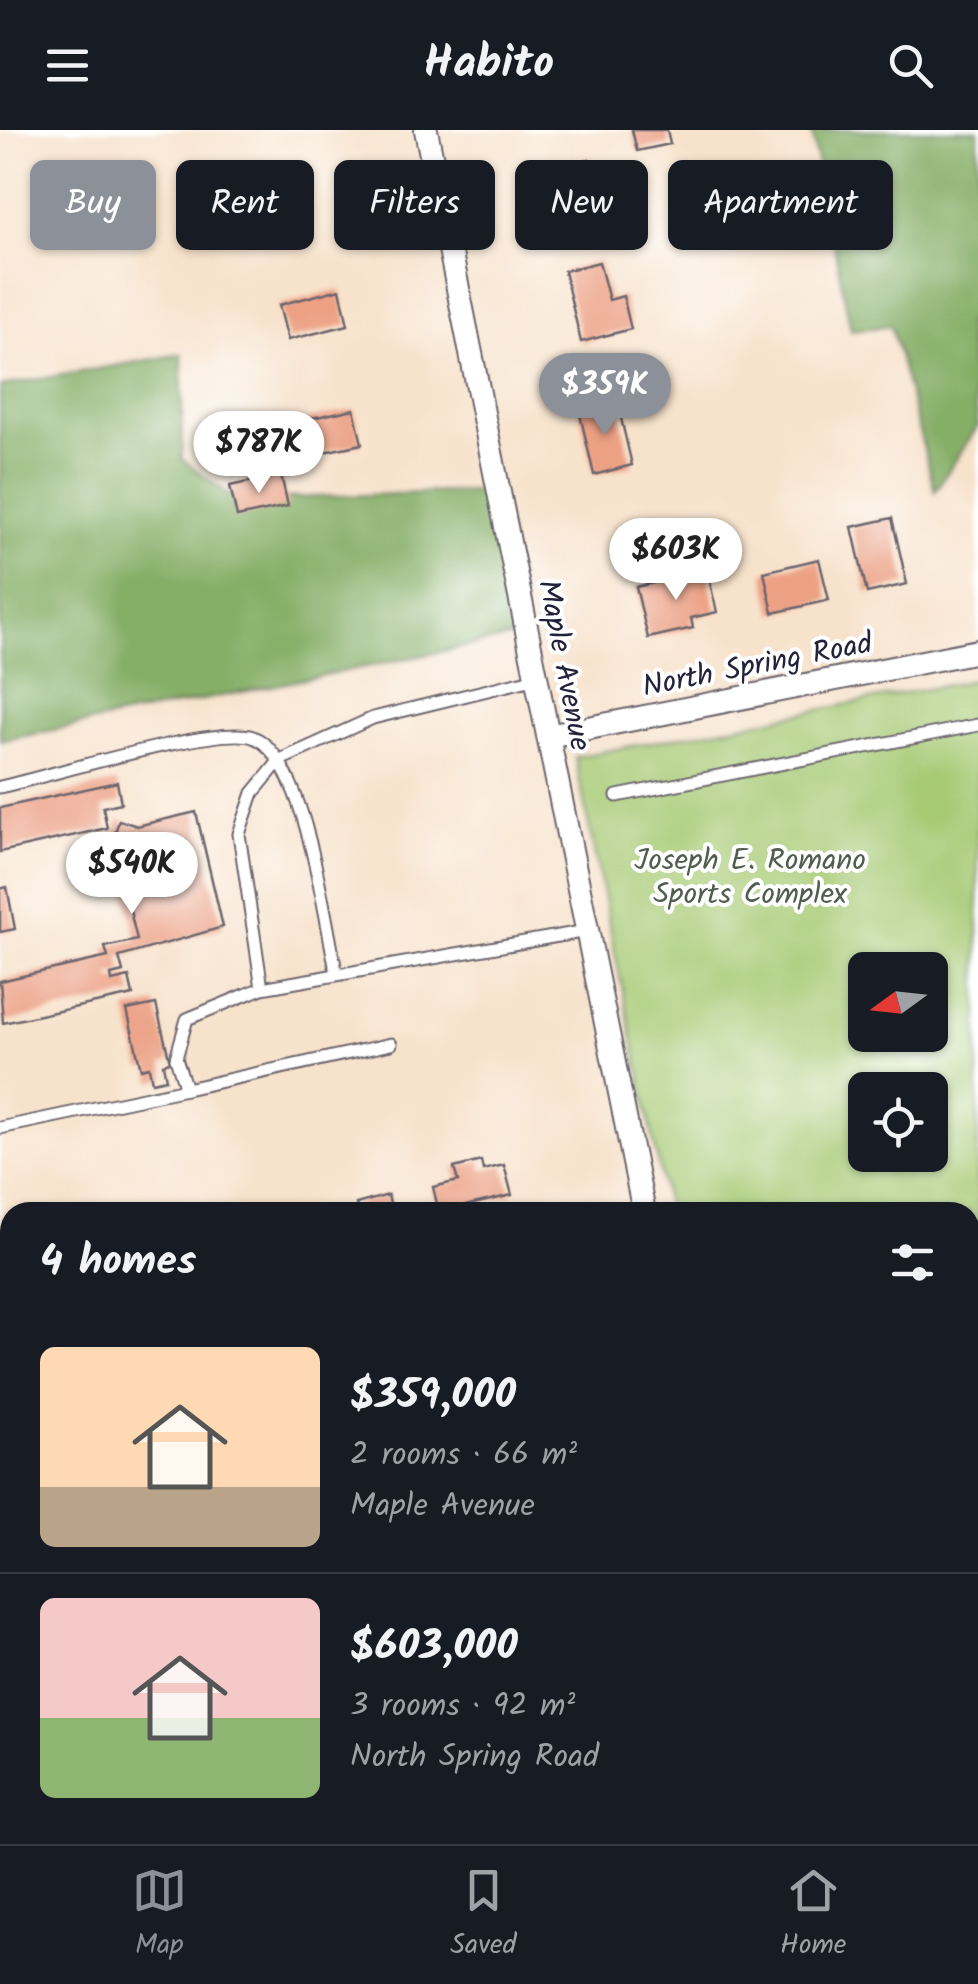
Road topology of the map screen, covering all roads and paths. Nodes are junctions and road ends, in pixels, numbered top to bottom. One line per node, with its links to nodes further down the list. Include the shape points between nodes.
1 (426, 130): 3 (street, Maple Avenue)
2 (978, 650): 5 (street, North Spring Road)
3 (536, 678): 5 (street, Maple Avenue); 6 (lane, via 373,718)
4 (978, 725): 8 (lane)
5 (548, 736): 9 (street, Maple Avenue)
6 (280, 760): 7 (lane, via 255,738 235,734); 10 (lane, via 297,796); 11 (lane, via 253,793 239,834)
7 (0, 787)
8 (617, 796)
9 (587, 931): 10 (lane); 15 (street, Maple Avenue)
10 (336, 975): 11 (lane)
11 (262, 988): 13 (lane, via 187,1018 176,1058)
12 (390, 1044): 13 (lane)
13 (186, 1089): 14 (lane)
14 (0, 1128)
15 (642, 1202)

